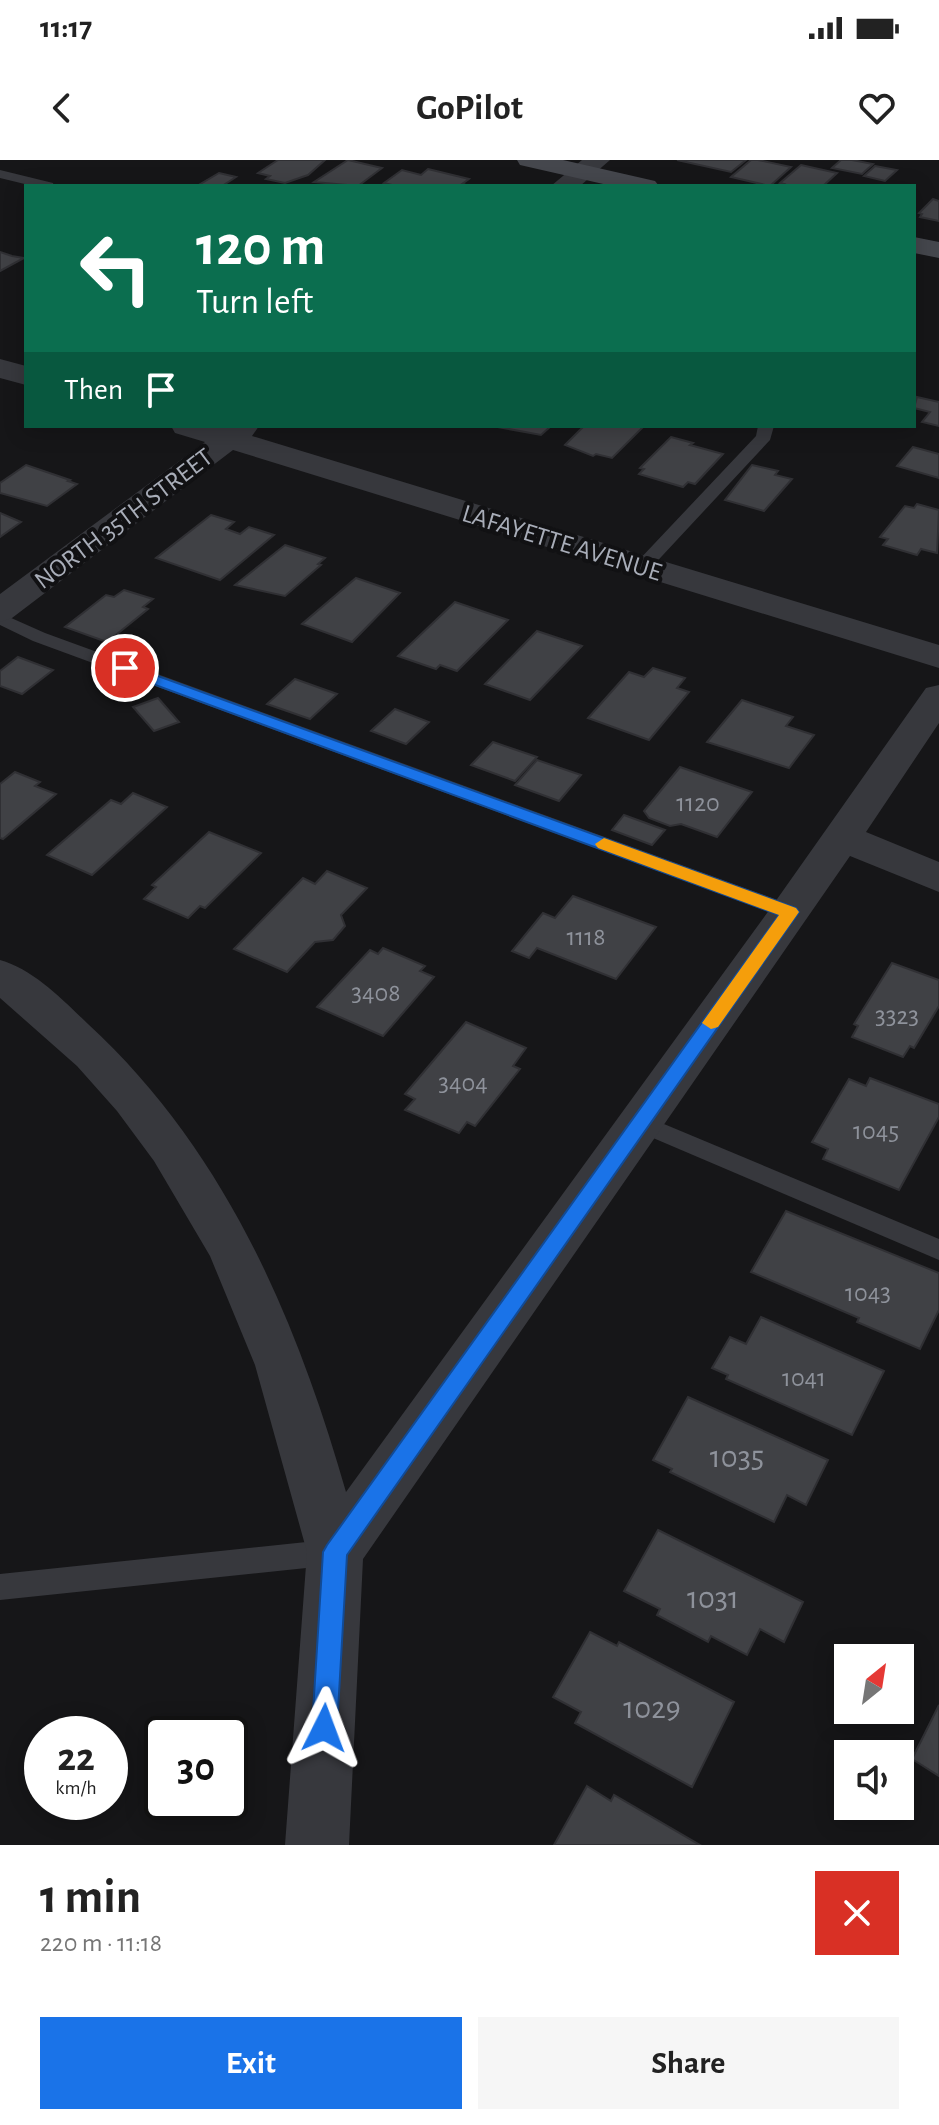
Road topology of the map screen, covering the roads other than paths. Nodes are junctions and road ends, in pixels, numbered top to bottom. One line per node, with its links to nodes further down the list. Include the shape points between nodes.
1 (529, 160): 2 (main road)
2 (582, 173): 5 (main road)
3 (0, 174): 4 (lane)
4 (40, 184)
5 (636, 184)
6 (916, 245): 7 (main road)
7 (939, 250)
8 (0, 368): 9 (street)
9 (24, 375)
10 (201, 428): 12 (street, LAFAYETTE AVENUE)
11 (766, 428): 13 (lane, via 764,437)
12 (237, 433): 13 (street, LAFAYETTE AVENUE); 14 (street, NORTH 35TH STREET)
13 (643, 566): 16 (street, LAFAYETTE AVENUE)
14 (0, 611)
15 (0, 618): 20 (lane, via 39,637)
16 (939, 657)
17 (939, 696): 18 (street)
18 (842, 837): 19 (street); 20 (street)
19 (939, 878)
20 (790, 912): 22 (street)
21 (0, 975): 24 (street, via 104,1063 174,1152 234,1252 281,1364)
22 (640, 1123): 23 (lane); 24 (street)
23 (939, 1250)
24 (335, 1552): 25 (lane); 26 (street)
25 (0, 1587)
26 (317, 1845)

